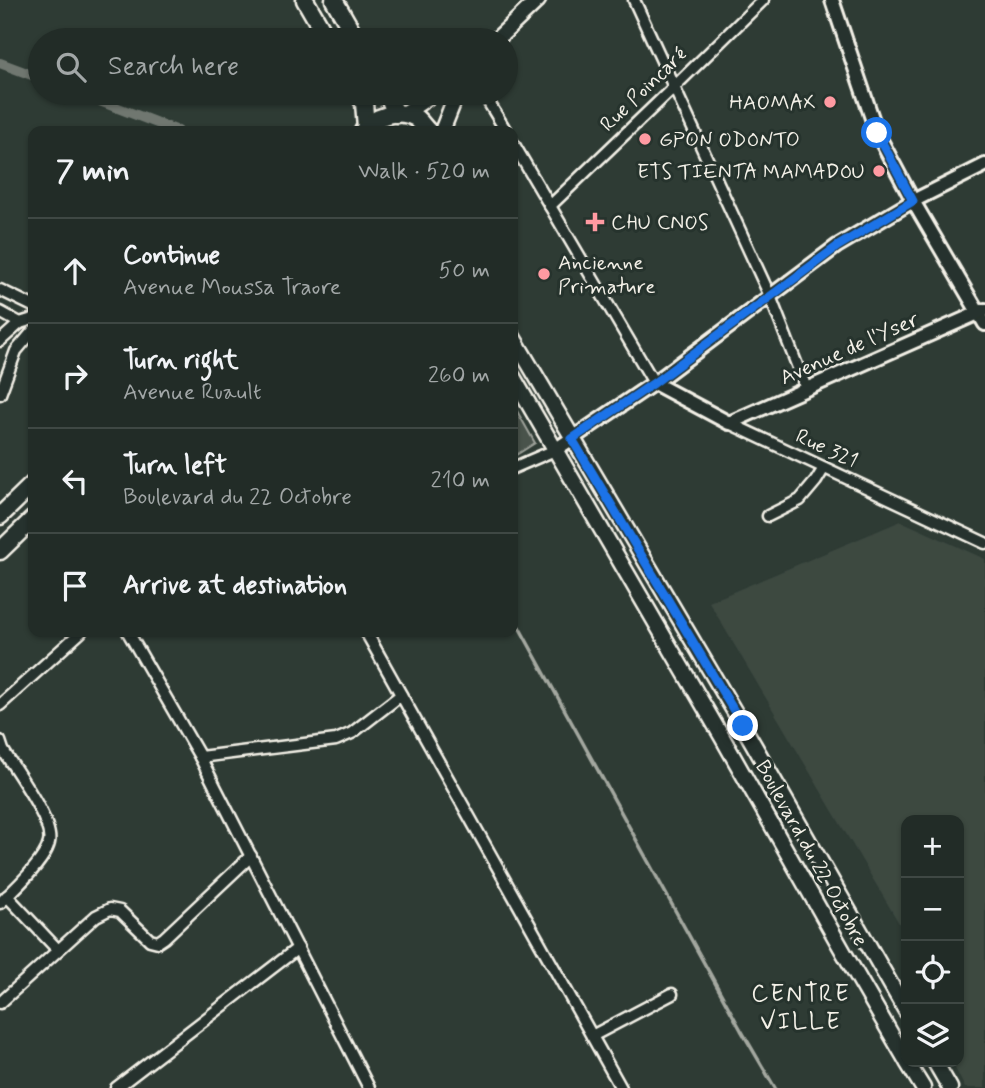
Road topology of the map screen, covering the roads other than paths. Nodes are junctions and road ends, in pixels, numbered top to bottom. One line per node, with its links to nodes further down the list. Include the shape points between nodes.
1 (304, 0): 8 (highway)
2 (334, 0): 9 (highway)
3 (538, 0): 7 (main road)
4 (634, 0): 11 (street)
5 (763, 0): 11 (street, Rue Poincaré)
6 (832, 0): 25 (street, via 877,133)
7 (523, 6): 10 (main road)
8 (321, 28)
9 (350, 28)
10 (506, 28)
11 (673, 88): 26 (street, Rue Poincaré); 28 (street)
12 (364, 105): 18 (highway)
13 (394, 105): 17 (highway)
14 (415, 105): 17 (main road)
15 (452, 105): 21 (main road)
16 (490, 105): 22 (street)
17 (400, 114): 19 (highway); 20 (highway)
18 (364, 126)
19 (367, 126)
20 (423, 126)
21 (444, 126)
22 (503, 126)
23 (518, 152): 26 (street)
24 (985, 165): 25 (street)
25 (913, 201): 28 (street, via 838,246); 31 (street)
26 (550, 206): 37 (street)
27 (0, 290): 29 (street)
28 (770, 296): 37 (street); 39 (street)
29 (28, 304)
30 (0, 312): 33 (street)
31 (983, 315): 39 (street, Avenue de l'Yser)
32 (28, 321): 33 (street)
33 (20, 323): 35 (street)
34 (28, 337): 40 (street, via 16,351)
35 (0, 341)
36 (518, 346): 42 (main road, Boulevard du 22 Octobre)
37 (654, 383): 41 (street, Rue 321); 42 (street)
38 (518, 386): 43 (main road, Boulevard du 22 Octobre)
39 (806, 388): 41 (street, Avenue de l'Yser)
40 (0, 394)
41 (729, 423): 45 (street, Rue 321)
42 (572, 439): 43 (street); 65 (main road, Boulevard du 22 Octobre)
43 (555, 450): 44 (street); 67 (main road, Boulevard du 22 Octobre)
44 (518, 466)
45 (824, 468): 48 (street, via 800,500); 50 (street, Rue 321)
46 (28, 489): 47 (highway)
47 (0, 516)
48 (768, 516)
49 (28, 524): 51 (highway)
50 (985, 543)
51 (0, 551)
52 (75, 637): 56 (street)
53 (131, 637): 58 (street)
54 (369, 637): 55 (street)
55 (401, 695): 58 (street, via 336,740); 66 (street)
56 (0, 705)
57 (1, 748): 60 (street, via 44,816 50,841 44,856)
58 (200, 757): 59 (street)
59 (251, 856): 61 (street); 62 (street, via 158,942 149,940 120,911 110,909)
60 (4, 900): 62 (street)
61 (298, 948): 70 (street); 71 (street)
62 (58, 950): 64 (street)
63 (672, 994): 66 (street)
64 (0, 1003)
65 (902, 1004)
66 (592, 1036): 72 (street)
67 (901, 1051)
68 (911, 1067): 73 (main road, Boulevard du 22 Octobre)
69 (938, 1067): 74 (main road)
70 (116, 1088)
71 (369, 1088)
72 (621, 1088)
73 (923, 1088)
74 (950, 1088)

